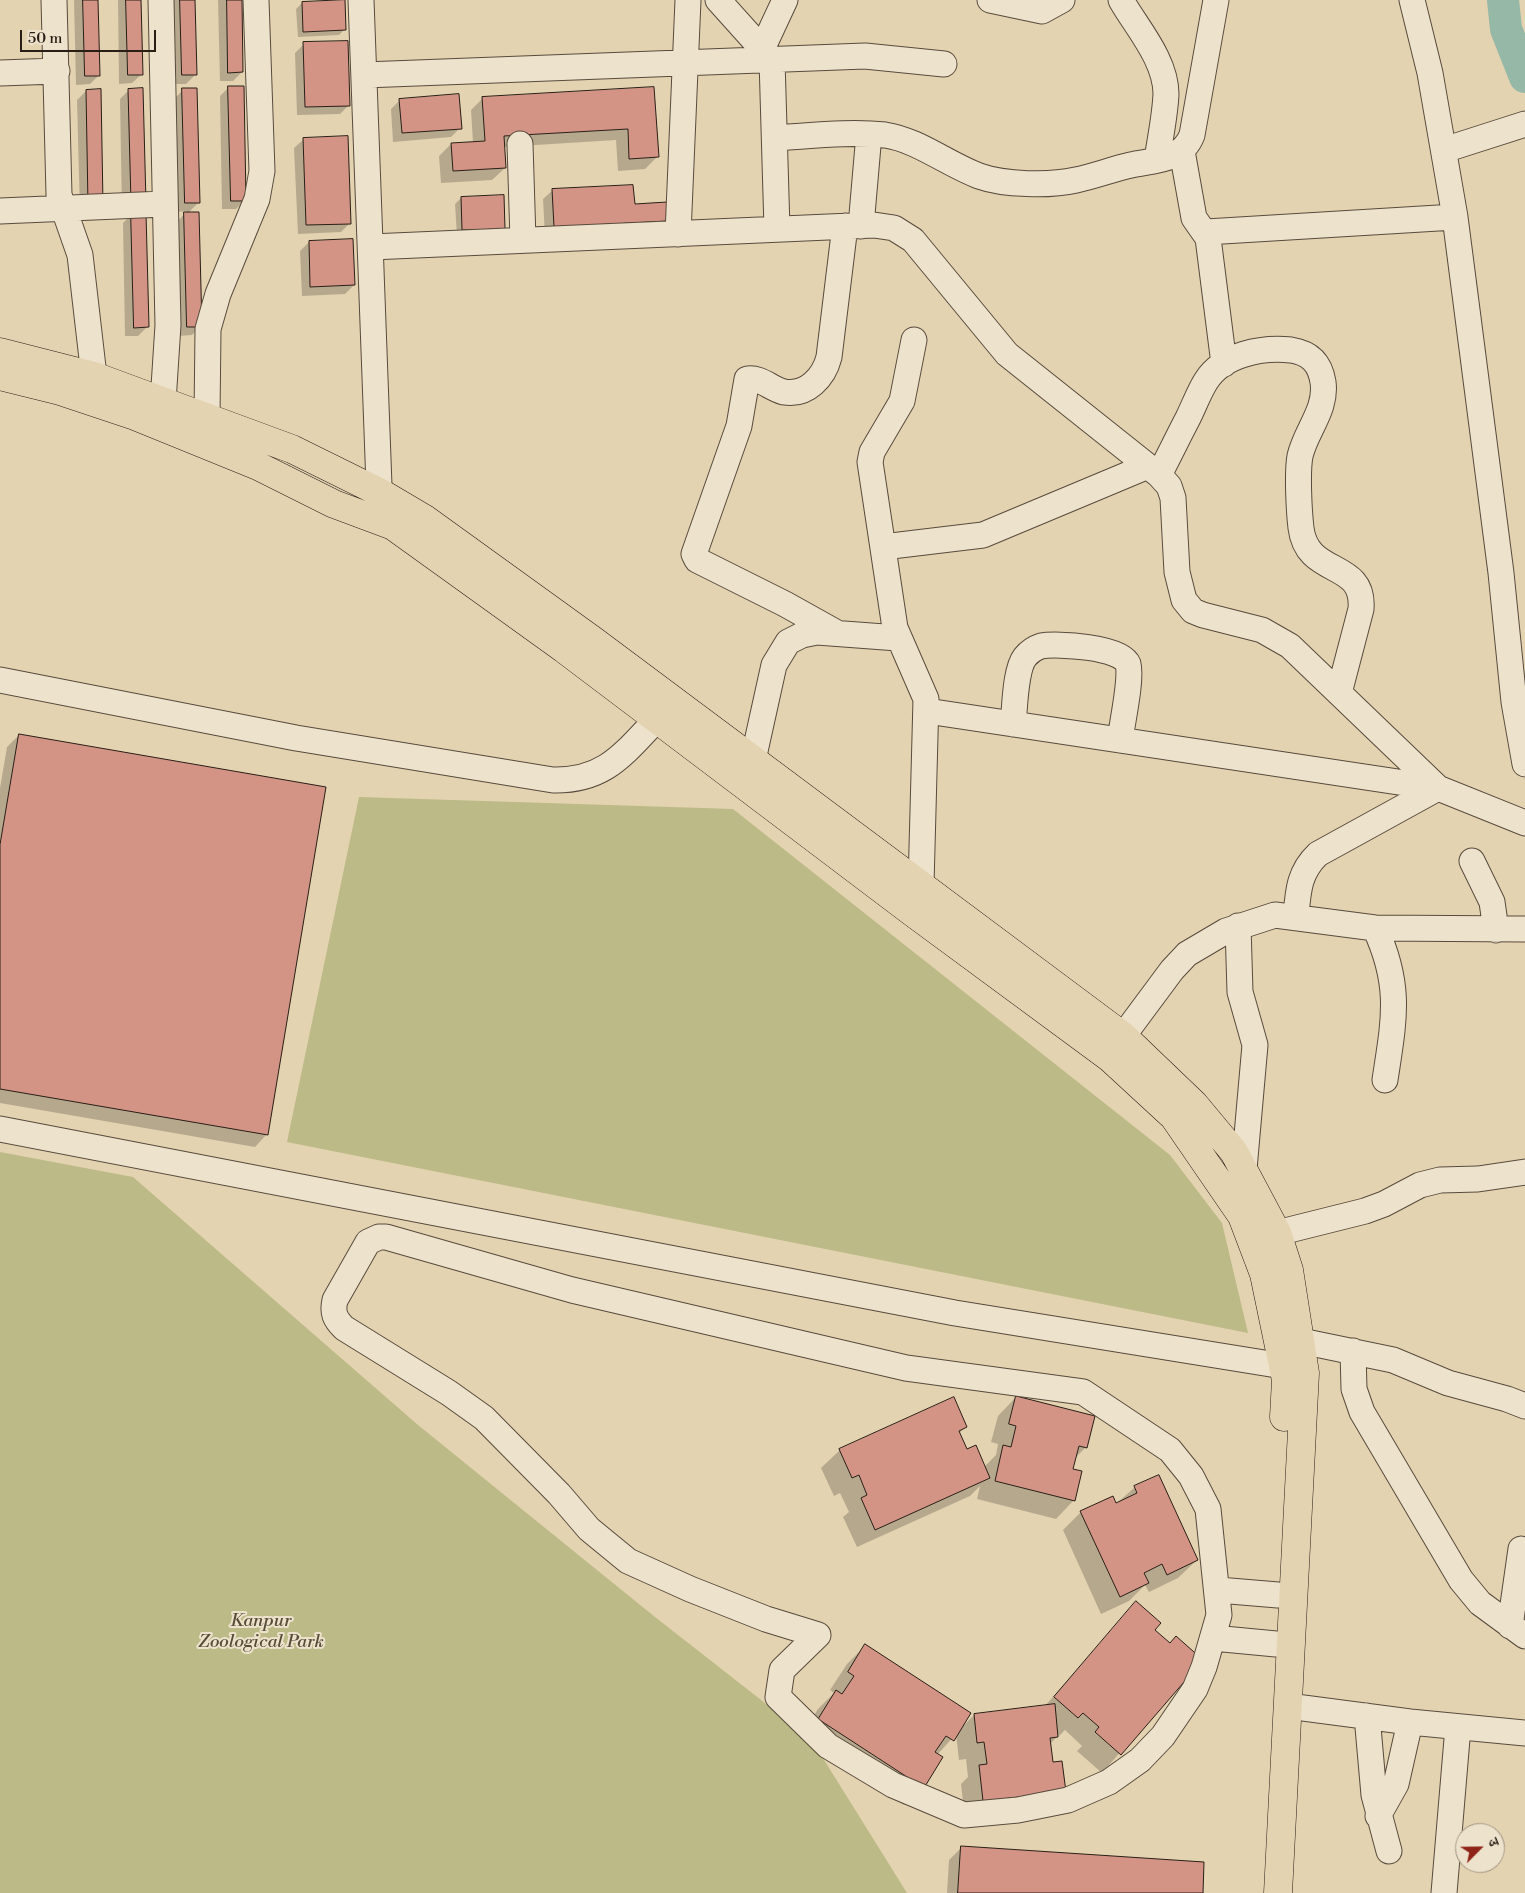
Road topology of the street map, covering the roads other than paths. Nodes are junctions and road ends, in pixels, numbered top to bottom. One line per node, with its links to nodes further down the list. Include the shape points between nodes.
1 (54, 0): 16 (street)
2 (161, 0): 26 (street)
3 (256, 0): 42 (street, via 262,171 257,199 218,294 208,328)
4 (361, 0): 18 (street)
5 (688, 0): 14 (street)
6 (718, 0): 13 (street)
7 (785, 0): 13 (street)
8 (990, 0): 9 (street, via 1042,11)
9 (1062, 0)
10 (1121, 0): 25 (street, via 1153,52 1164,78 1166,94)
11 (1216, 0): 24 (street, via 1192,135)
12 (1412, 0): 23 (street)
13 (764, 56): 14 (street); 15 (street, via 865,56); 21 (street)
14 (685, 64): 18 (street); 33 (street)
15 (944, 64)
16 (57, 72): 17 (street); 27 (street, via 58,182)
17 (0, 73)
18 (364, 75): 35 (street)
19 (1518, 126): 23 (street)
20 (869, 134): 21 (street); 25 (street, via 901,139 978,176 1006,181 1060,183); 30 (street)
21 (774, 138): 31 (street)
22 (520, 144): 34 (street)
23 (1444, 150): 29 (street)
24 (1182, 151): 25 (street); 32 (street, via 1194,218)
25 (1157, 160)
26 (164, 204): 27 (street); 41 (street, via 168,325)
27 (62, 208): 28 (street); 40 (street, via 80,256)
28 (0, 211)
29 (1455, 217): 32 (street); 56 (street, via 1501,573 1514,702)
30 (853, 226): 31 (street); 43 (street, via 894,228 913,240 1007,354); 47 (street, via 826,371 815,384 800,391 784,392 754,378 748,379 739,426 694,554 697,560)
31 (777, 230): 33 (street)
32 (1206, 232): 38 (street)
33 (678, 234): 34 (street)
34 (523, 240): 35 (street)
35 (371, 247): 44 (street)
36 (914, 340): 46 (street, via 902,401 872,452 870,462)
37 (0, 352): 40 (main road)
38 (1224, 364): 43 (street, via 1207,380); 50 (street, via 1239,356 1272,350 1307,354 1317,362 1324,396 1300,458 1301,529 1310,552 1318,561 1357,583 1362,596)
39 (0, 376): 45 (main road, via 60,391 135,416 258,466 334,504)
40 (94, 376): 41 (main road)
41 (163, 402): 42 (main road)
42 (207, 417): 44 (main road, via 292,449)
43 (1154, 471): 46 (street, via 983,535); 50 (street, via 1169,486 1173,498 1177,572 1184,600 1193,611 1275,636 1290,646)
44 (381, 493): 45 (street); 55 (main road, via 441,530)
45 (380, 522): 52 (main road, via 393,526 484,590)
46 (883, 547): 48 (street)
47 (837, 633): 48 (street); 55 (street, via 802,635 788,642 781,652 774,665)
48 (898, 638): 51 (street, via 923,688)
49 (0, 680): 52 (street, via 296,738 553,780 576,780 598,772 617,760)
50 (1339, 693): 57 (street)
51 (927, 711): 53 (street); 60 (street)
52 (658, 718): 71 (main road, via 1110,1058 1174,1117 1242,1216)
53 (1013, 724): 54 (street); 54 (street, via 1020,666 1031,651 1052,646 1110,650 1125,658 1128,664)
54 (1120, 740): 57 (street)
55 (753, 760): 60 (main road)
56 (1525, 764)
57 (1438, 788): 58 (street); 61 (street, via 1318,854 1304,870 1299,884)
58 (1525, 823)
59 (1472, 861): 65 (street, via 1492,902)
60 (922, 885): 66 (main road)
61 (1296, 916): 62 (street, via 1275,915); 63 (street)
62 (1238, 926): 66 (street, via 1187,954); 69 (street, via 1240,992 1256,1045)
63 (1375, 928): 65 (street); 67 (street, via 1388,961 1394,990 1395,1012)
64 (1525, 929): 65 (street)
65 (1496, 930)
66 (1123, 1036): 69 (main road, via 1194,1104)
67 (1385, 1080)
68 (0, 1129): 74 (street, via 955,1313)
69 (1244, 1169): 71 (main road)
70 (1525, 1172): 71 (street, via 1478,1179 1440,1180 1420,1185 1365,1211)
71 (1264, 1238): 72 (main road, via 1289,1270); 74 (main road, via 1264,1274)
72 (1300, 1341): 73 (street); 82 (main road, via 1306,1373)
73 (1353, 1352): 75 (street, via 1393,1360 1448,1384); 79 (street, via 1354,1389 1362,1412 1461,1580 1480,1604)
74 (1283, 1366): 78 (main road, via 1286,1380)
75 (1525, 1406)
76 (1521, 1550): 79 (street)
77 (1218, 1590): 78 (street); 80 (street, via 1219,1615); 80 (street, via 1208,1509 1191,1476 1170,1450 1083,1392 906,1368 572,1290 386,1237 368,1242 335,1300 335,1319 344,1328 484,1418 590,1529 628,1561 766,1619 818,1635 782,1670 778,1697 828,1746 893,1784 964,1815 1018,1810 1068,1800 1109,1782 1132,1766 1163,1736 1180,1713 1195,1689)
78 (1278, 1595): 81 (main road)
79 (1518, 1631)
80 (1212, 1638): 81 (street)
81 (1276, 1644): 89 (main road)
82 (1288, 1706): 83 (street); 90 (main road)
83 (1367, 1716): 84 (street); 87 (street)
84 (1410, 1722): 85 (street); 87 (street, via 1396,1784)
85 (1458, 1727): 86 (street); 91 (street)
86 (1525, 1733)
87 (1378, 1816): 88 (street)
88 (1388, 1851)
89 (1260, 1893)
90 (1278, 1893)
91 (1444, 1893)

